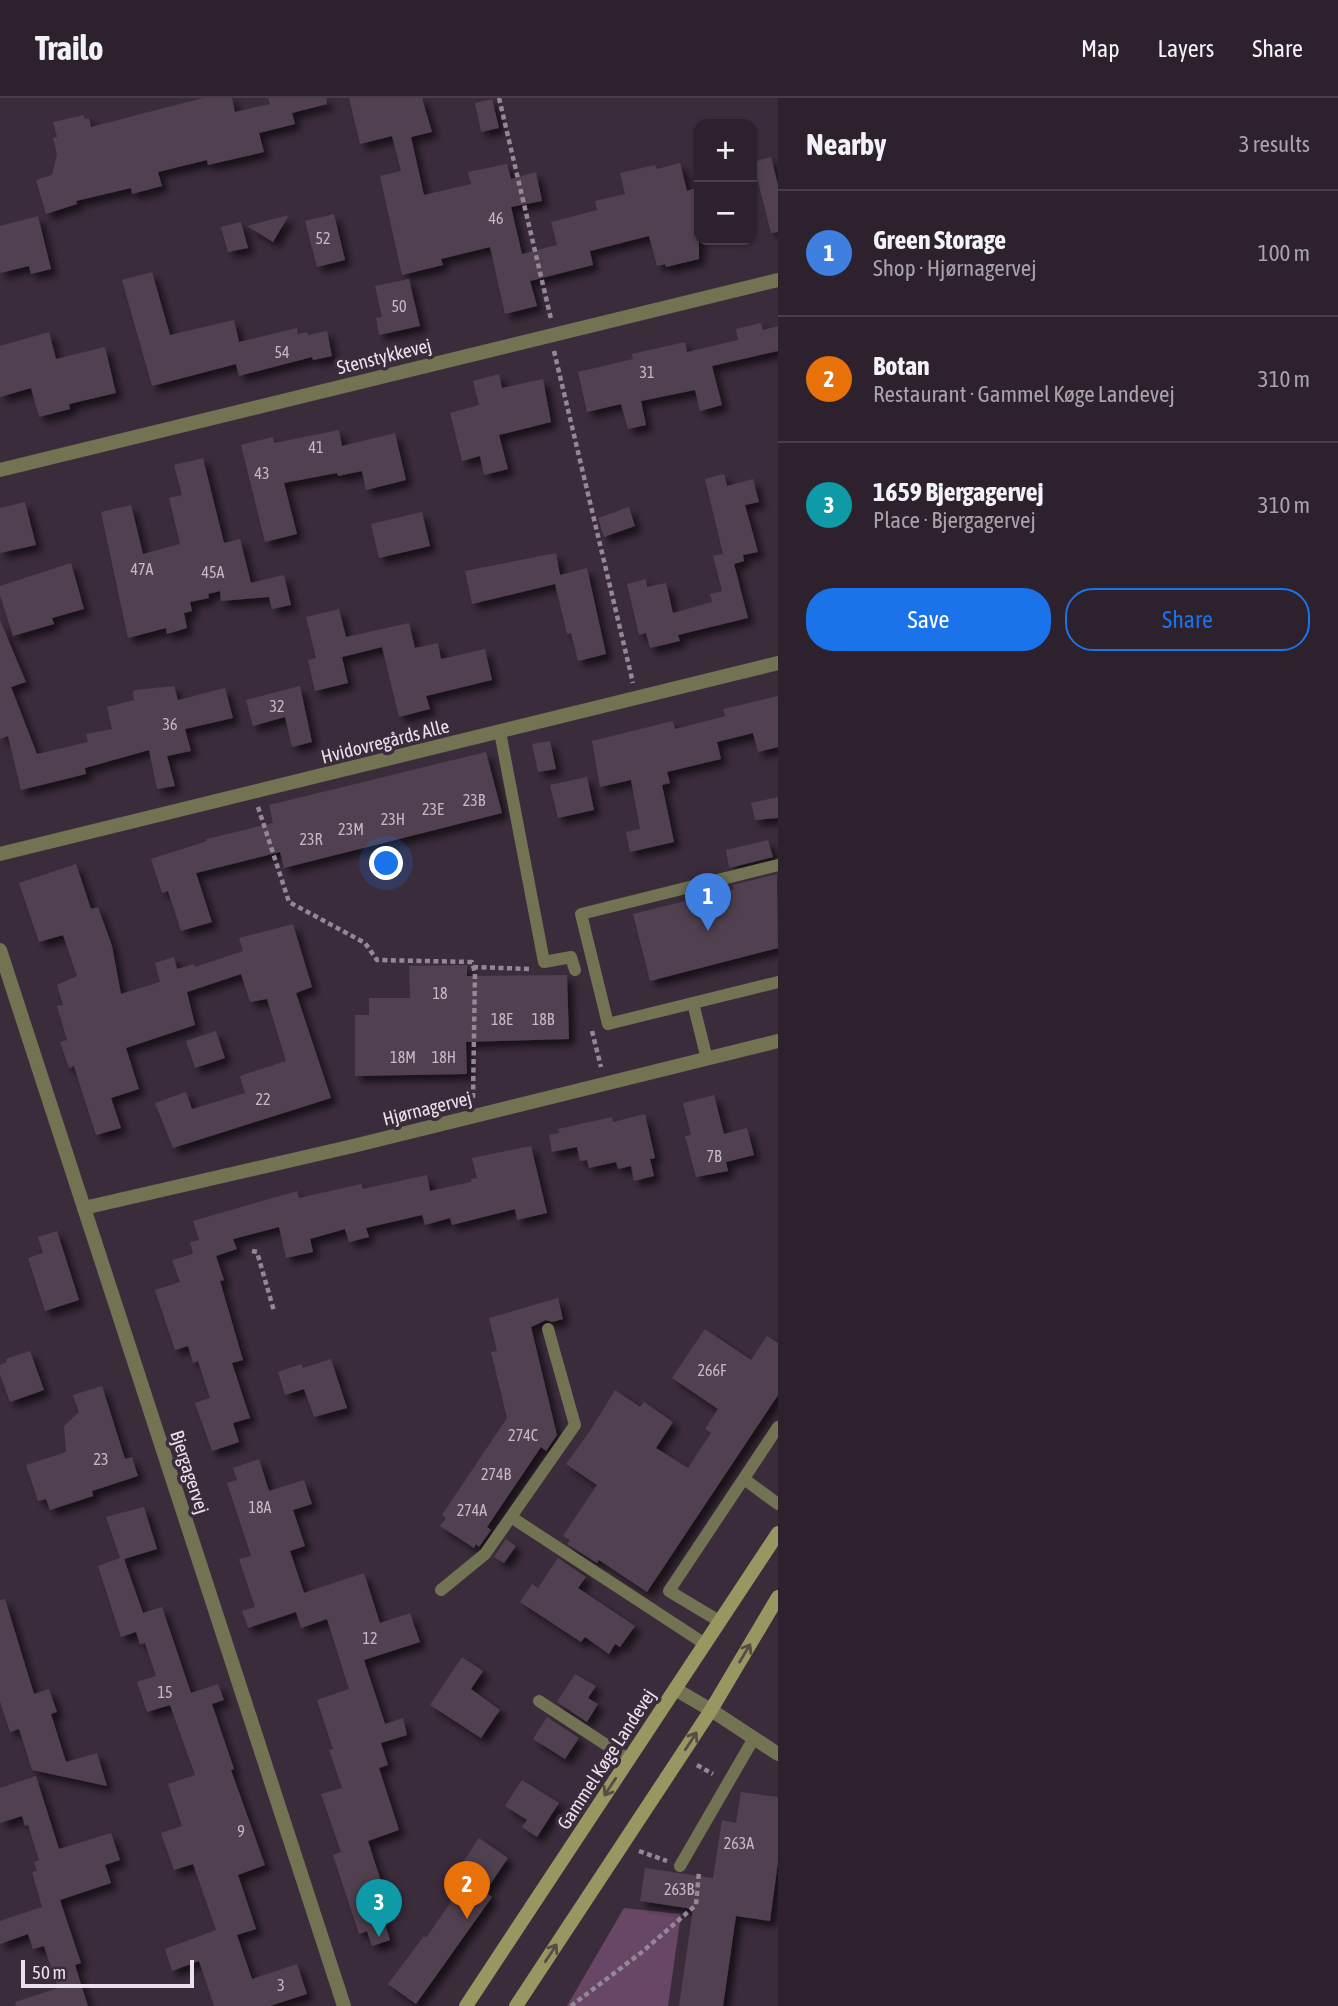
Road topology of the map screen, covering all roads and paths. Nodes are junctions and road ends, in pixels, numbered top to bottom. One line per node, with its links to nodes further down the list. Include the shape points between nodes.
1 (499, 98): 3 (path)
2 (778, 281): 3 (street, Stenstykkevej)
3 (555, 335): 4 (street, Stenstykkevej); 6 (path, via 554,356)
4 (0, 470)
5 (778, 663): 6 (street, Hvidovregårds Alle)
6 (637, 699): 7 (street, Hvidovregårds Alle)
7 (500, 732): 8 (street, Hvidovregårds Alle); 14 (lane, via 544,962 571,957)
8 (254, 792): 9 (street, Hvidovregårds Alle); 12 (path, via 289,902 365,943 377,960 472,961)
9 (0, 854)
10 (778, 865): 16 (lane, via 581,914 608,1024)
11 (0, 950): 20 (street, Bjergagervej)
12 (473, 967): 13 (path); 19 (path)
13 (537, 969)
14 (575, 970)
15 (778, 982): 16 (lane)
16 (693, 1003): 18 (lane)
17 (778, 1041): 18 (street, Hjørnagervej)
18 (707, 1059): 19 (street, Hjørnagervej)
19 (472, 1117): 20 (street, Hjørnagervej)
20 (84, 1208): 41 (street, Bjergagervej)
21 (252, 1251): 22 (path, via 257,1252)
22 (274, 1311)
23 (548, 1328): 27 (lane, via 575,1425)
24 (778, 1427): 25 (lane)
25 (744, 1479): 26 (lane); 31 (lane, via 669,1591)
26 (778, 1504)
27 (511, 1517): 29 (lane, via 485,1555); 32 (lane)
28 (778, 1532): 31 (main road, Gammel Køge Landevej)
29 (441, 1590)
30 (778, 1597): 35 (main road, one-way to 30)
31 (719, 1621): 32 (main road, Gammel Køge Landevej)
32 (705, 1644): 33 (main road, Gammel Køge Landevej)
33 (675, 1689): 35 (street); 38 (main road, Gammel Køge Landevej)
34 (539, 1701): 38 (lane)
35 (711, 1710): 36 (street); 39 (main road, one-way to 35)
36 (754, 1738): 37 (street); 40 (lane)
37 (778, 1754)
38 (628, 1759): 42 (main road, Gammel Køge Landevej, one-way to 42)
39 (622, 1846): 40 (path); 43 (main road, one-way to 39)
40 (680, 1866): 44 (path, via 699,1871 696,1905)
41 (344, 2006)
42 (466, 2006)
43 (516, 2006)
44 (571, 2006)

